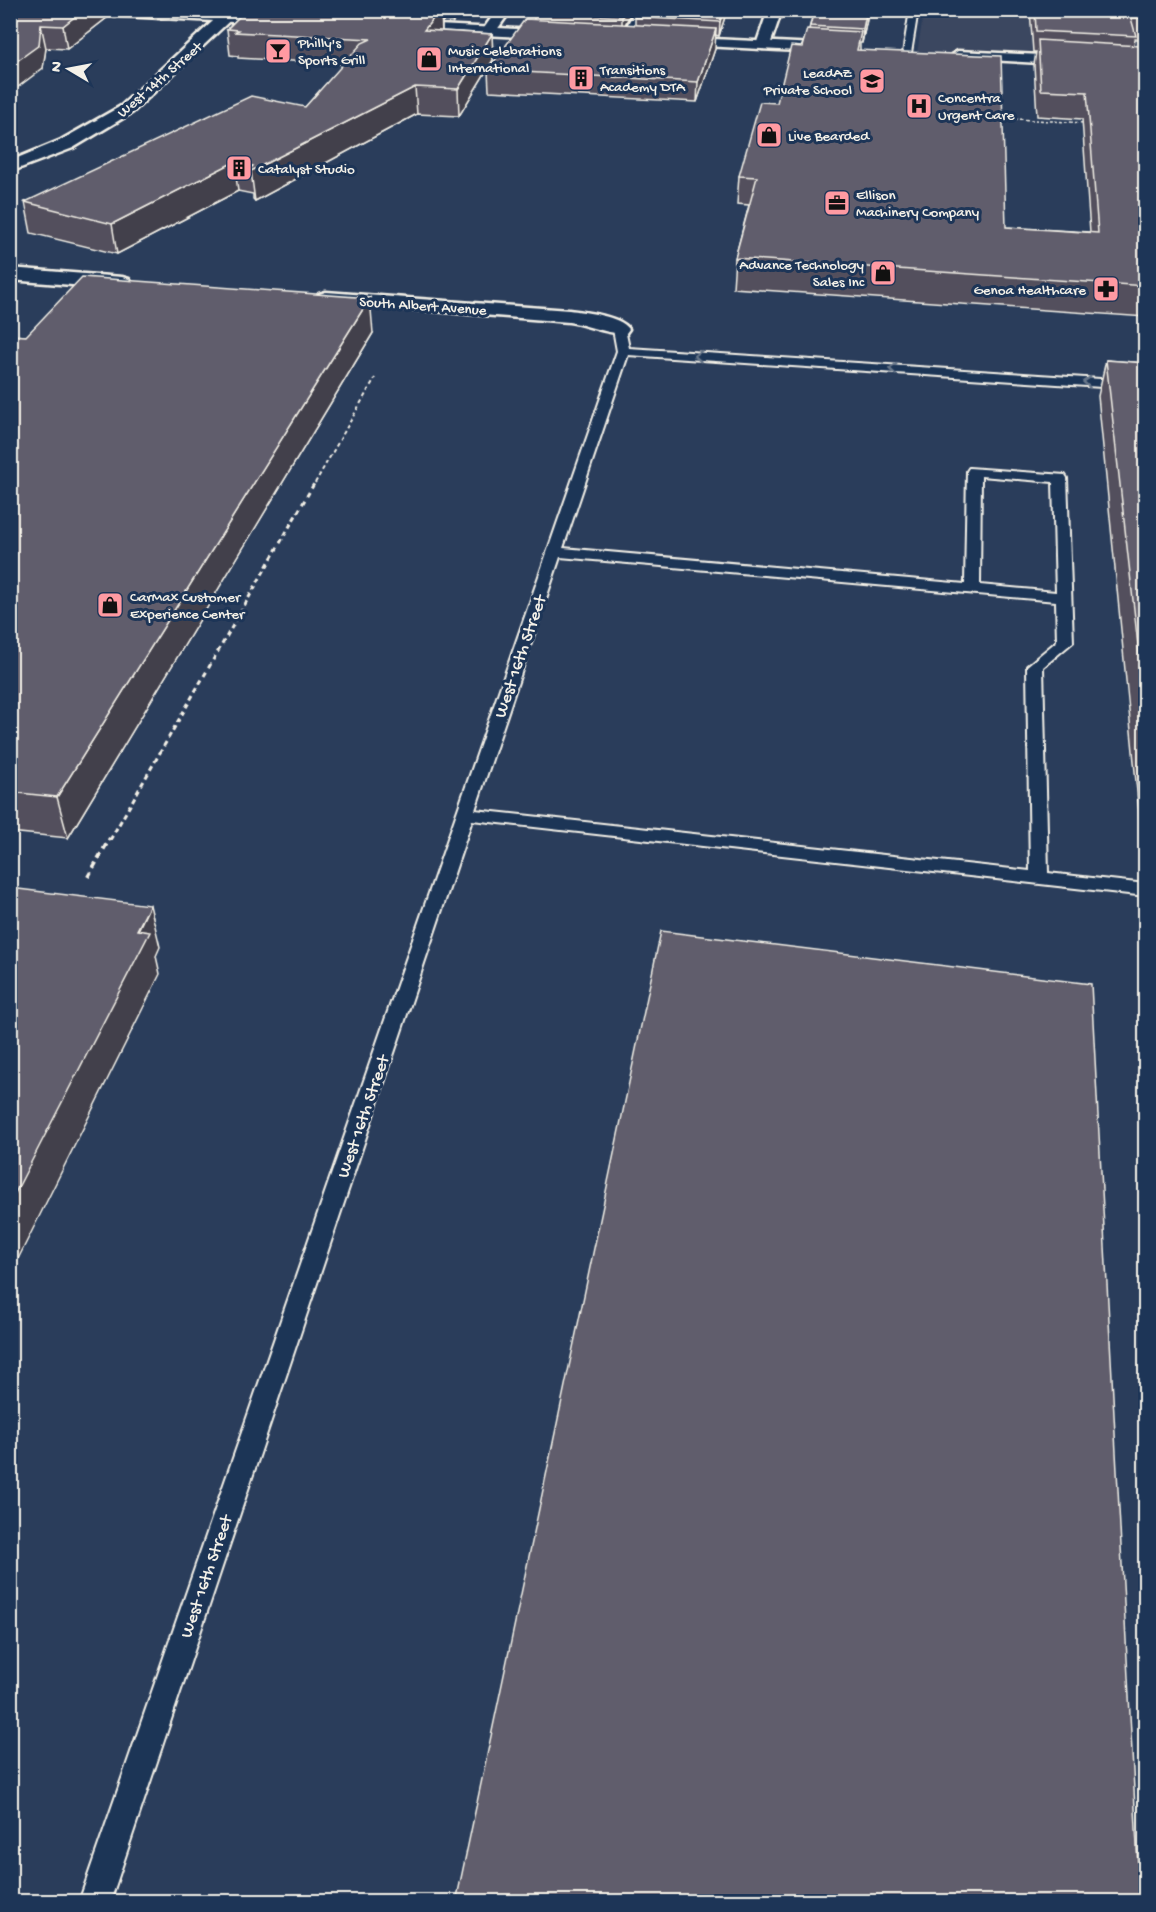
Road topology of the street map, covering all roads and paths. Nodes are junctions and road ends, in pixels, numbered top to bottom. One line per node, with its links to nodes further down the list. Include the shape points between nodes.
1 (90, 10): 6 (street)
2 (504, 10): 10 (street)
3 (639, 10): 12 (lane)
4 (775, 10): 14 (street)
5 (914, 10): 16 (lane)
6 (100, 11): 7 (street)
7 (230, 14): 8 (street); 21 (street, West 14th Street, via 127,109 68,144)
8 (299, 21)
9 (378, 26): 10 (street)
10 (489, 31): 11 (street)
11 (570, 36)
12 (625, 38)
13 (660, 40): 14 (street)
14 (763, 45): 15 (street)
15 (852, 50)
16 (907, 53)
17 (940, 54): 18 (street)
18 (1146, 65)
19 (991, 118): 20 (path)
20 (1093, 124)
21 (10, 167)
22 (10, 274): 23 (street)
23 (139, 284)
24 (305, 296): 25 (street, South Albert Avenue, via 569,316)
25 (619, 329): 26 (lane, West 16th Street)
26 (623, 351): 28 (lane, one-way to 26); 29 (lane, West 16th Street)
27 (375, 378): 33 (path)
28 (1146, 386)
29 (554, 552): 30 (lane); 32 (lane, West 16th Street)
30 (972, 589): 31 (lane); 31 (lane, via 974,471 1060,478)
31 (1065, 597): 34 (lane, via 1065,642 1035,666)
32 (465, 814): 34 (lane); 36 (lane, West 16th Street)
33 (88, 877)
34 (1039, 878): 35 (lane)
35 (1146, 890)
36 (94, 1902)

